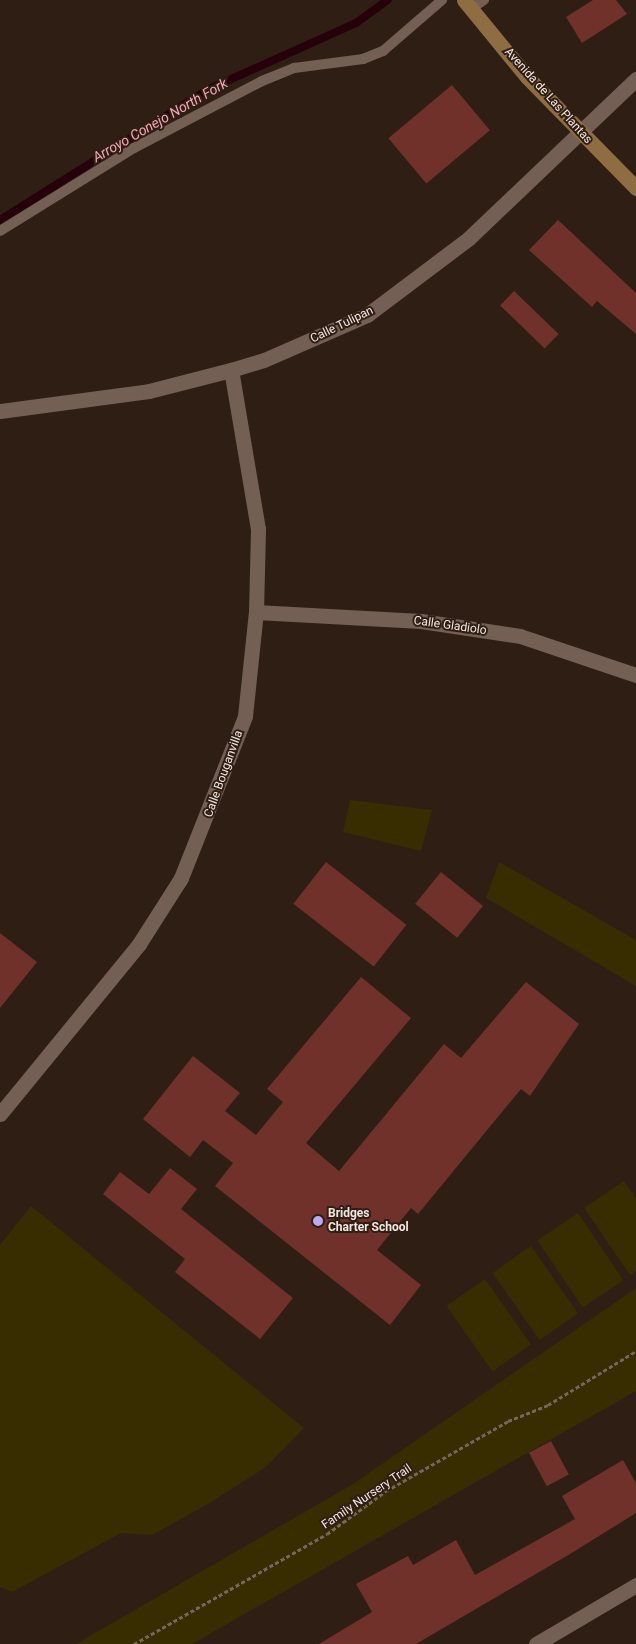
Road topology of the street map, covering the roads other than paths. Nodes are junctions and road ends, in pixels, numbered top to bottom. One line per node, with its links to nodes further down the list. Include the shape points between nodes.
1 (442, 0): 7 (lane, via 383,51 363,59 294,68 262,81 134,148)
2 (484, 0): 3 (lane)
3 (467, 4): 5 (street, Avenida de Las Plantas)
4 (636, 79): 5 (street, Calle Tulipan)
5 (580, 132): 6 (street, Avenida de Las Plantas); 8 (street, Calle Tulipan, via 469,238 367,315 264,360)
6 (636, 188)
7 (0, 231)
8 (231, 370): 9 (street, Calle Tulipan, via 149,391); 10 (street, Calle Bouganvilla, via 258,529)
9 (0, 410)
10 (256, 612): 11 (street, Calle Gladiolo, via 421,621 520,636); 12 (street, Calle Bouganvilla, via 245,716 182,878 139,944)
11 (636, 675)
12 (0, 1114)
13 (636, 1586): 14 (street)
14 (536, 1644)

